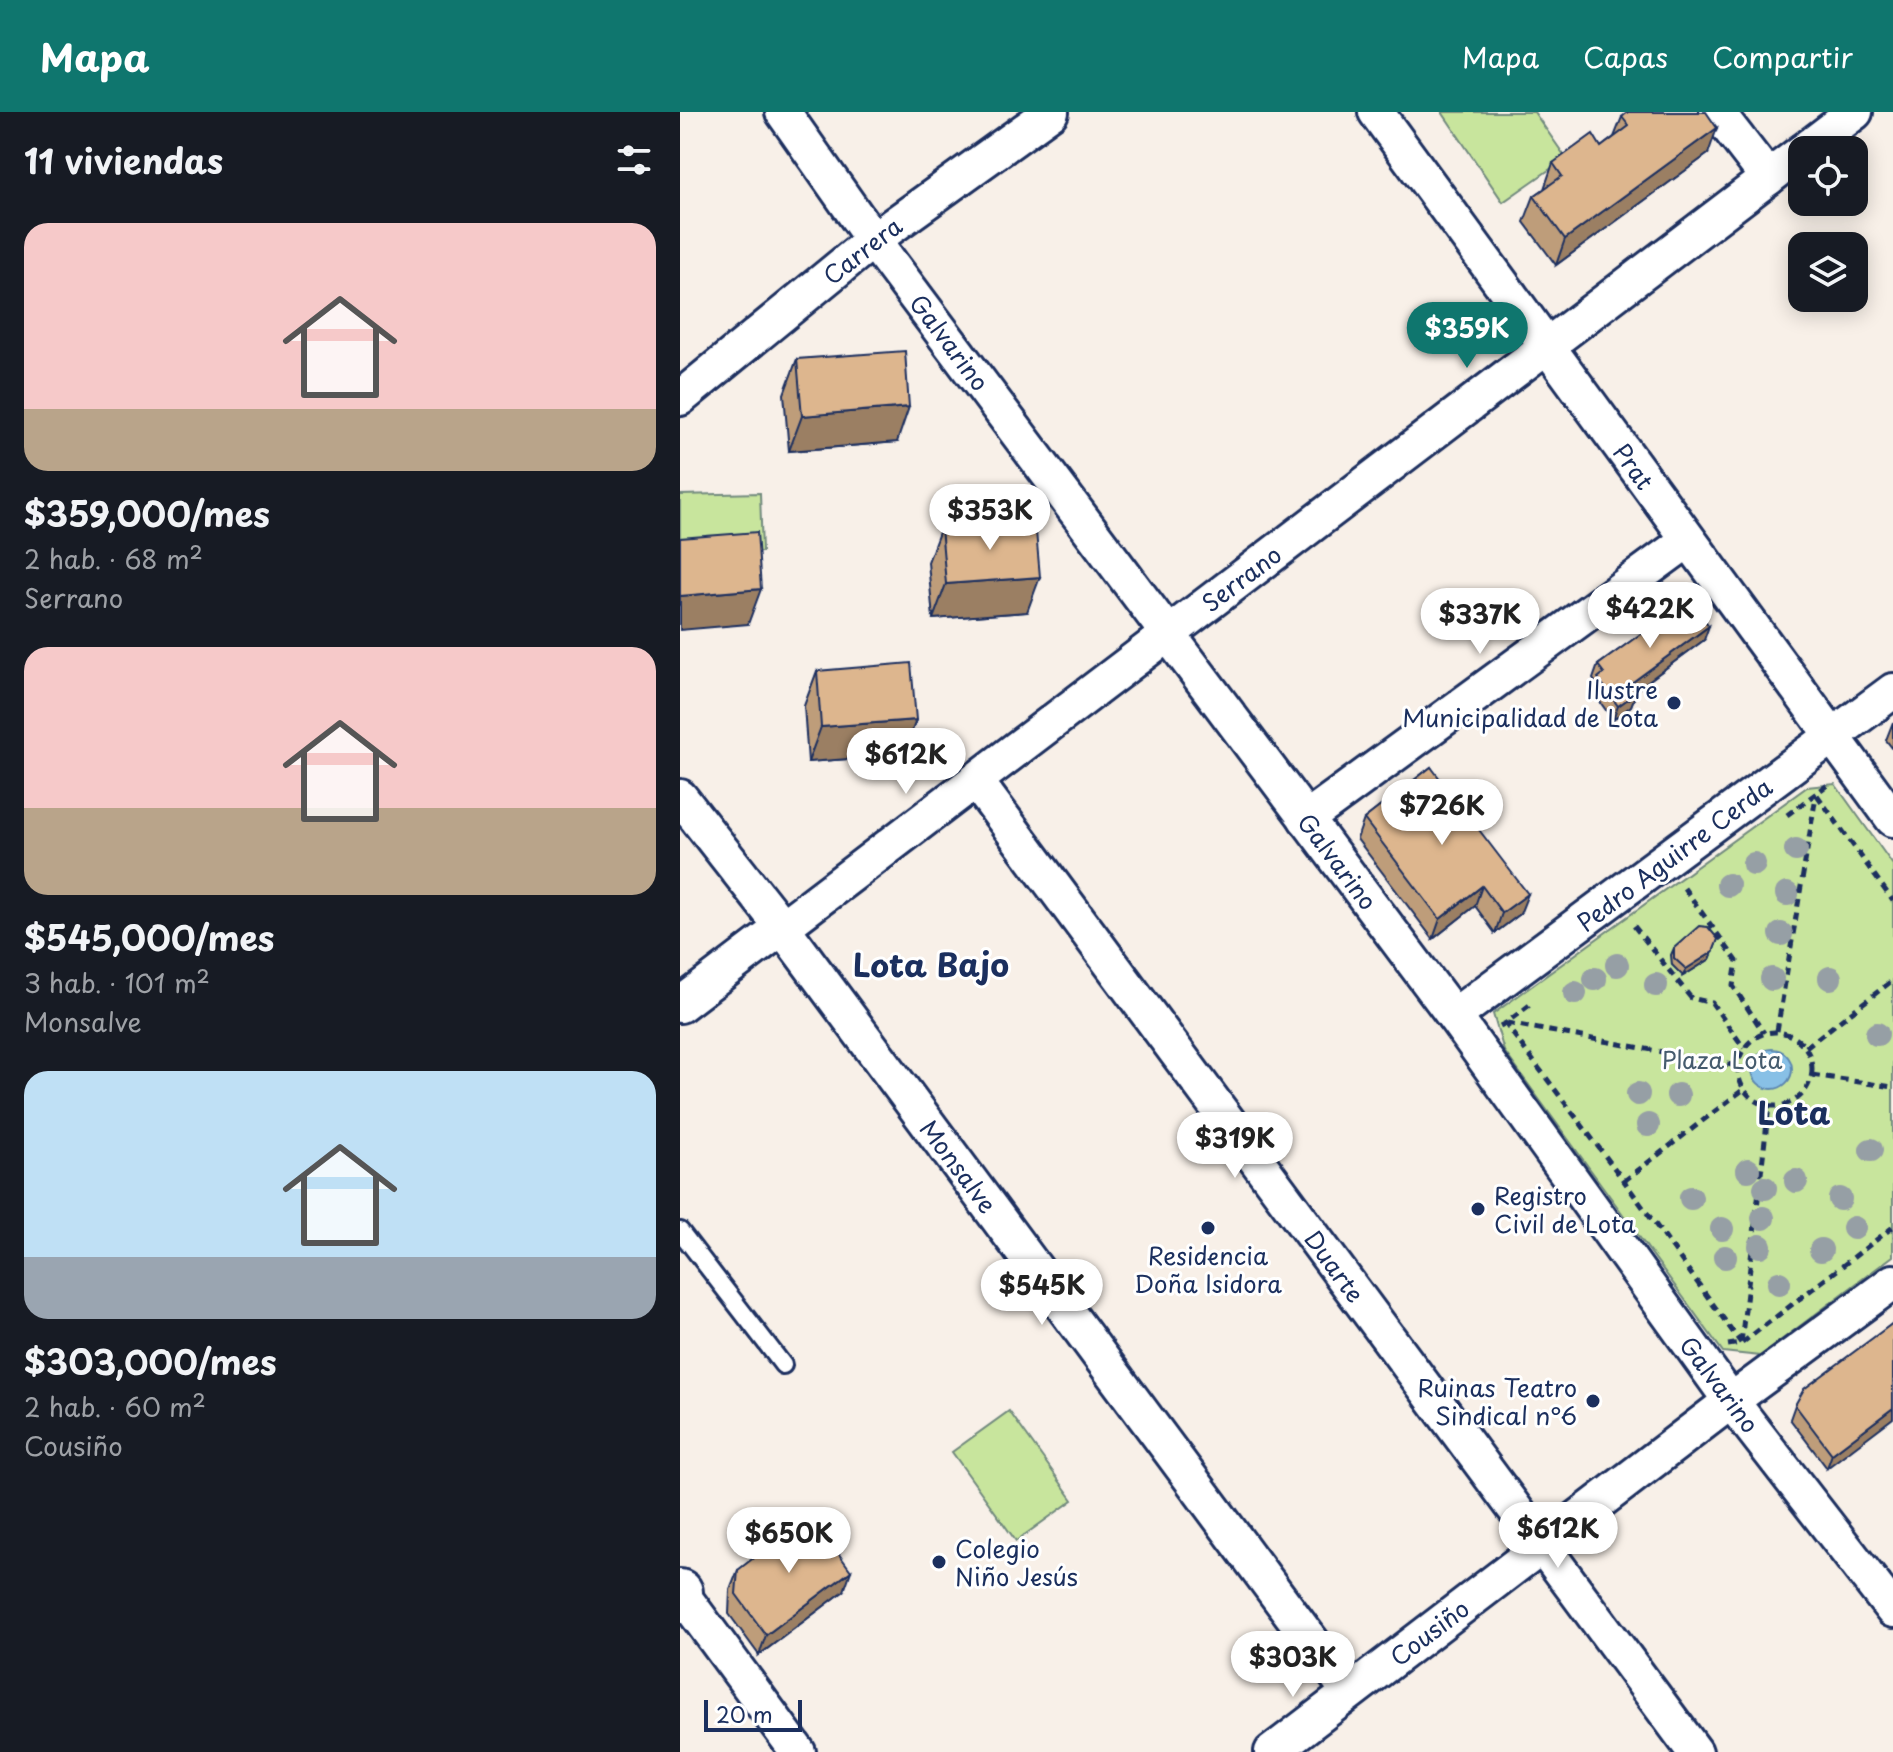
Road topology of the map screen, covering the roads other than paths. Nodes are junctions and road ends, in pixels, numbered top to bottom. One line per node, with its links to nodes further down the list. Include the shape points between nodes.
1 (783, 112): 9 (street, Galvarino)
2 (1051, 112): 9 (street, Carrera)
3 (1376, 112): 10 (street, Prat)
4 (1717, 112): 8 (street)
5 (1855, 112): 6 (street, Serrano)
6 (1823, 136)
7 (1788, 163): 8 (street, Serrano)
8 (1768, 178): 10 (street, Serrano)
9 (873, 240): 11 (street, Carrera); 13 (street, Galvarino)
10 (1546, 346): 12 (street, Prat); 13 (street, Serrano)
11 (680, 398)
12 (1688, 540): 15 (street, Prat); 18 (street)
13 (1168, 634): 16 (street, Serrano); 18 (street, Galvarino)
14 (1893, 691): 15 (street, Pedro Aguirre Cerda)
15 (1832, 736): 19 (street, Prat); 22 (street, Pedro Aguirre Cerda)
16 (975, 780): 20 (street, Serrano); 27 (street, Duarte)
17 (680, 797): 20 (street, Monsalve)
18 (1306, 819): 22 (street, Galvarino)
19 (1893, 819)
20 (782, 927): 21 (street, Serrano); 30 (street, Monsalve)
21 (680, 1005)
22 (1466, 1008): 26 (street, Galvarino)
23 (680, 1231): 25 (lane)
24 (1893, 1282): 26 (street, Cousiño)
25 (783, 1365)
26 (1731, 1401): 27 (street, Cousiño); 29 (street, Galvarino)
27 (1542, 1546): 30 (street, Cousiño); 33 (street, Duarte)
28 (680, 1593): 31 (street)
29 (1893, 1610)
30 (1349, 1692): 32 (street, Cousiño)
31 (798, 1752)
32 (1272, 1752)
33 (1695, 1752)

